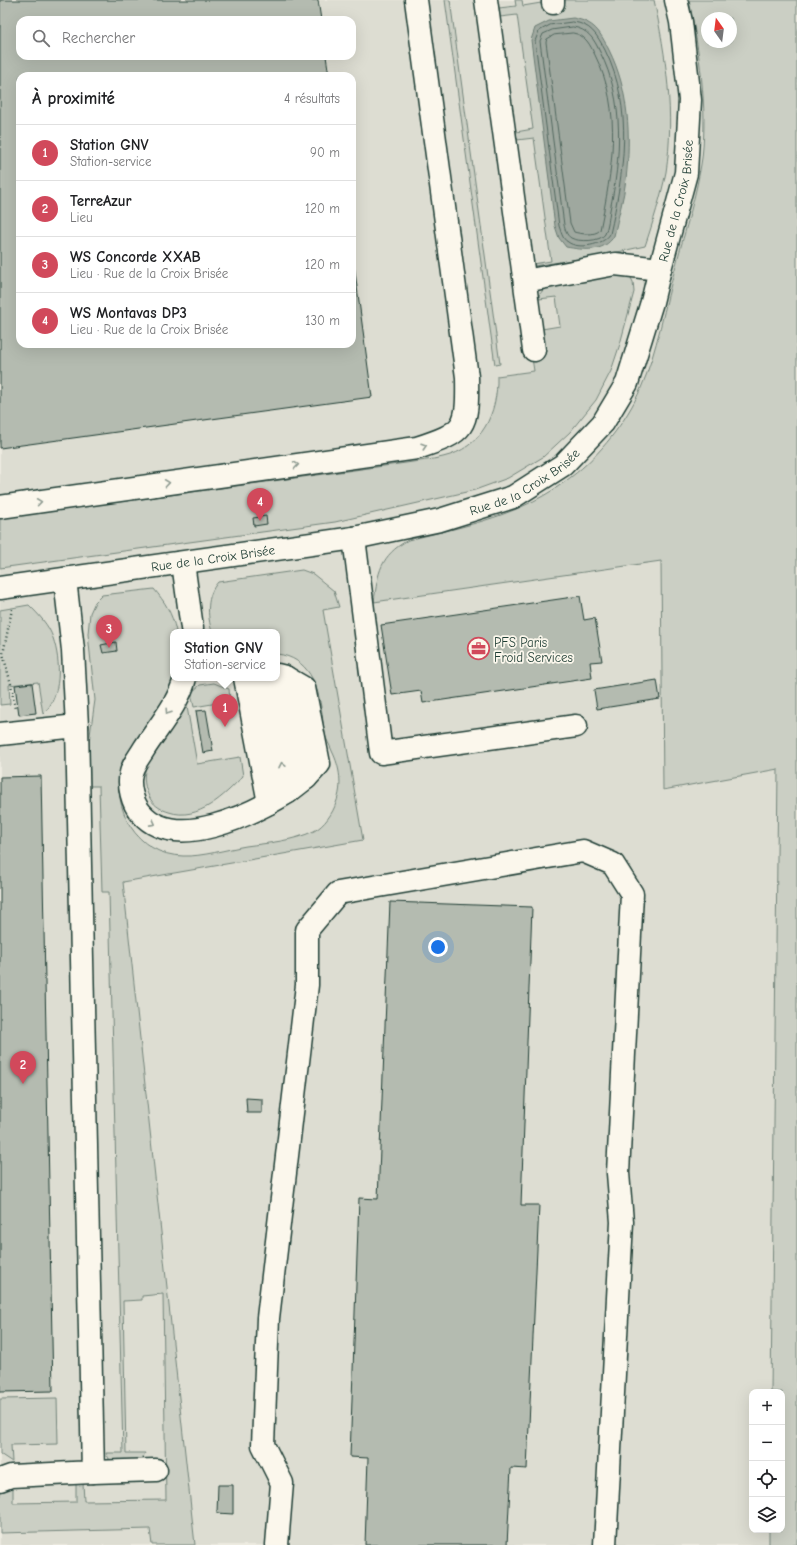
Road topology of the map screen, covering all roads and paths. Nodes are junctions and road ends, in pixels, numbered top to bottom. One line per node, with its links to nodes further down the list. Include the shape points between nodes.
1 (416, 0): 7 (street, one-way to 1, via 417,448 446,439 463,425 468,406 467,377)
2 (486, 0): 5 (street)
3 (676, 0): 4 (street, Rue de la Croix Brisée, via 690,100 686,173)
4 (660, 269): 5 (street, via 615,264); 8 (street, Rue de la Croix Brisée, via 627,383 603,423 563,466 513,497 440,520)
5 (525, 280): 6 (street)
6 (534, 350)
7 (0, 507)
8 (354, 538): 9 (street, Rue de la Croix Brisée); 18 (street, via 381,753)
9 (183, 564): 10 (street, Rue de la Croix Brisée); 12 (street)
10 (65, 579): 11 (street, Rue de la Croix Brisée); 17 (street, via 73,650)
11 (6, 596): 19 (path, via 3,654 11,684)
12 (194, 629)
13 (184, 681): 21 (street, one-way to 21, via 181,692 131,772 135,806 147,820 163,829 183,831 216,825)
14 (246, 681): 21 (street)
15 (275, 681): 20 (street, one-way to 15)
16 (276, 681): 20 (street, via 306,778)
17 (76, 726): 19 (street); 23 (street)
18 (576, 726)
19 (9, 733)
20 (288, 792): 21 (street)
21 (269, 803)
22 (156, 1470): 23 (street)
23 (93, 1472): 24 (street, via 11,1476)
24 (0, 1480)
25 (277, 1545): 26 (street, via 282,1483 263,1445 268,1318 307,985 307,930 338,893 583,851 612,864 632,894 618,1173 622,1222)
26 (604, 1545)

